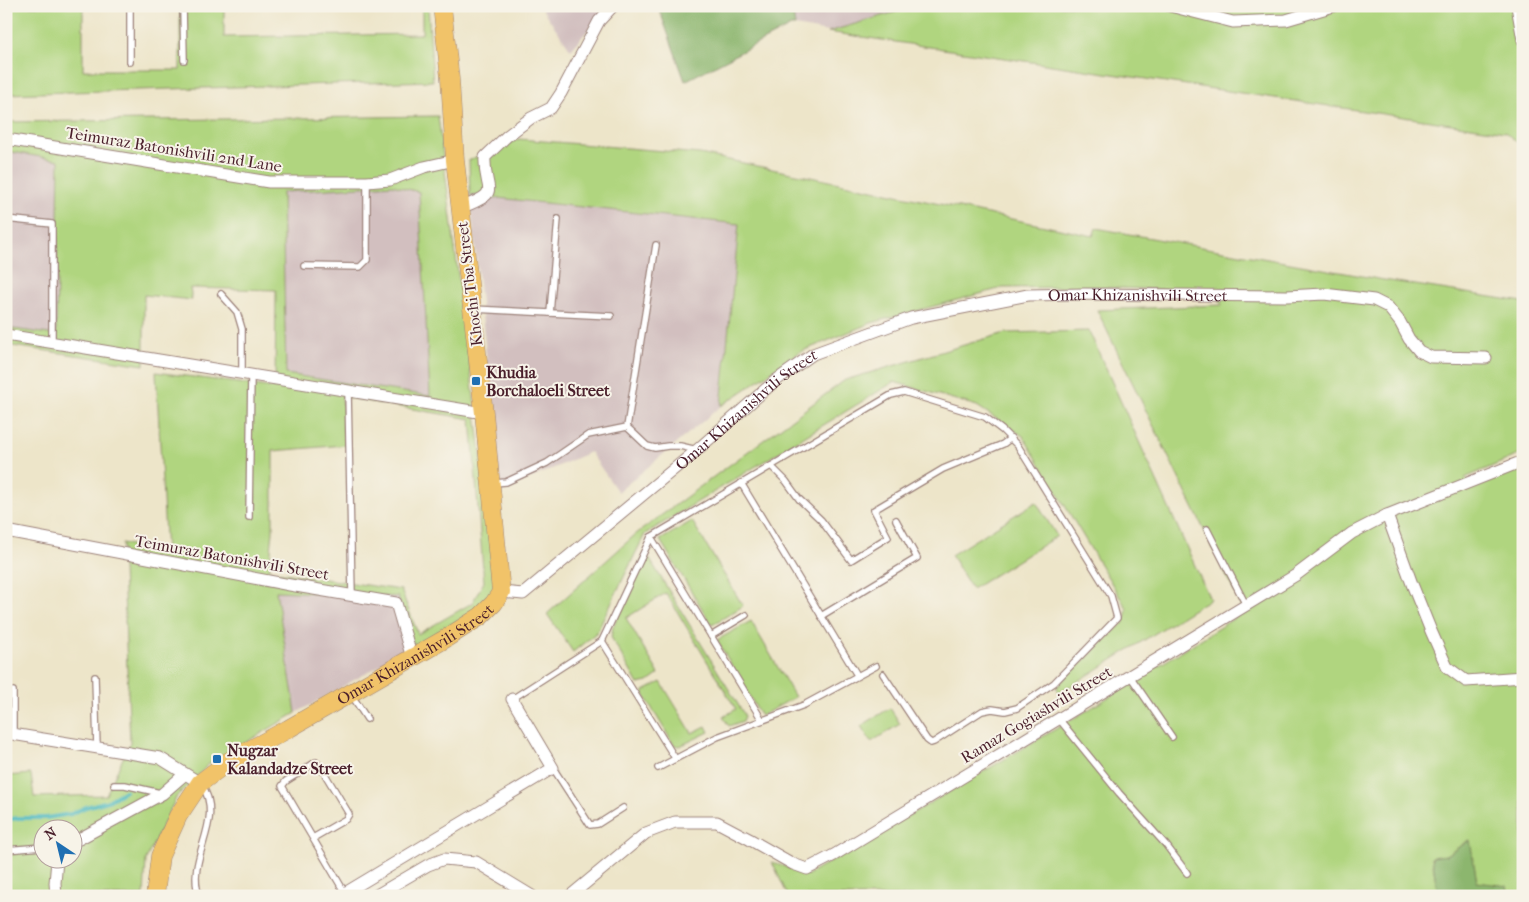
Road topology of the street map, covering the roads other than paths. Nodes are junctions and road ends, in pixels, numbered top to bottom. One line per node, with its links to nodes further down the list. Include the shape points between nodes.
1 (130, 6): 10 (lane)
2 (183, 6): 9 (lane)
3 (442, 6): 12 (main road, Khochi Tba Street)
4 (613, 6): 14 (street, via 598,21 562,93 551,108 531,118 485,157 489,191 482,200)
5 (1170, 6): 6 (street, via 1233,22 1286,20)
6 (1334, 6)
7 (1517, 6): 8 (street)
8 (1523, 40)
9 (184, 60)
10 (130, 62)
11 (6, 139): 13 (street, Teimuraz Batonishvili 2nd Lane, via 269,182)
12 (455, 160): 13 (street, Teimuraz Batonishvili 2nd Lane, via 390,180); 14 (main road, Khochi Tba Street)
13 (367, 182): 18 (lane, via 367,260 360,266)
14 (460, 208): 20 (main road, Khochi Tba Street)
15 (6, 218): 24 (lane, via 52,224)
16 (558, 219): 21 (lane)
17 (656, 245): 29 (lane)
18 (304, 266)
19 (221, 294): 26 (lane, via 237,312 242,329)
20 (472, 309): 21 (lane); 28 (main road, Khochi Tba Street)
21 (550, 313): 22 (lane)
22 (611, 316)
23 (6, 335): 24 (street)
24 (52, 343): 26 (street)
25 (1486, 358): 31 (street, Omar Khizanishvili Street, via 1431,357 1419,351 1408,339 1388,307 1358,297 1324,294 1028,295 911,318 814,354 775,381)
26 (246, 374): 27 (street); 37 (lane)
27 (348, 390): 28 (street); 43 (lane)
28 (484, 413): 34 (main road, Khochi Tba Street)
29 (627, 427): 31 (lane, via 647,446 680,446); 34 (lane, via 588,435 547,463 506,482)
30 (1011, 438): 33 (lane, via 985,417 904,392 891,395); 33 (lane, via 943,469 874,510 888,537 851,560 821,520); 51 (lane, via 1111,596 1117,618 1054,684 1017,708 982,711 931,743)
31 (697, 450): 42 (street, Omar Khizanishvili Street, via 523,594)
32 (1523, 462): 36 (street, Ramaz Gogiashvili Street)
33 (771, 466): 35 (lane)
34 (492, 483): 42 (main road, Khochi Tba Street)
35 (741, 483): 41 (lane); 46 (lane)
36 (1387, 515): 44 (street, Ramaz Gogiashvili Street, via 1352,534 1296,575); 55 (street, via 1447,667 1466,681)
37 (249, 517)
38 (896, 520): 46 (lane, via 917,558)
39 (1206, 529): 44 (lane)
40 (6, 531): 43 (street, Teimuraz Batonishvili Street)
41 (651, 537): 47 (lane); 48 (lane)
42 (501, 592): 49 (main road, Omar Khizanishvili Street, via 481,616)
43 (352, 595): 49 (street, Teimuraz Batonishvili Street, via 396,603)
44 (1246, 605): 53 (street, Ramaz Gogiashvili Street)
45 (746, 615): 47 (lane)
46 (821, 616): 52 (lane)
47 (711, 636): 61 (lane)
48 (602, 641): 58 (lane); 65 (lane)
49 (412, 658): 57 (main road, Omar Khizanishvili Street)
50 (876, 666): 52 (lane)
51 (883, 674)
52 (857, 675): 61 (lane, via 804,705)
53 (1130, 676): 60 (street, Ramaz Gogiashvili Street); 63 (lane)
54 (95, 677): 64 (lane)
55 (1523, 677)
56 (13, 690): 62 (lane)
57 (350, 693): 59 (lane); 68 (main road, Omar Khizanishvili Street)
58 (512, 699): 66 (street)
59 (367, 719)
60 (1059, 719): 77 (lane); 84 (street, Ramaz Gogiashvili Street, via 807,869 792,864 717,822 675,822 646,833)
61 (762, 720): 65 (lane, via 717,737)
62 (9, 733): 64 (street)
63 (1172, 737)
64 (96, 748): 68 (street, via 160,758)
65 (676, 758): 67 (lane)
66 (553, 768): 71 (lane, via 590,825 598,824); 78 (street)
67 (658, 768)
68 (192, 778): 70 (street); 80 (main road, Omar Khizanishvili Street, via 160,856); 81 (lane, via 210,804 196,869)
69 (114, 785): 70 (lane)
70 (162, 794): 72 (street)
71 (623, 808)
72 (82, 837)
73 (313, 838): 73 (lane, via 282,786 316,762 349,814); 78 (lane)
74 (32, 848): 75 (lane)
75 (6, 850)
76 (56, 870): 79 (street)
77 (1188, 873)
78 (343, 894)
79 (56, 896)
80 (155, 896)
81 (199, 896)
82 (375, 896): 83 (street, via 444,859 476,862)
83 (532, 896)
84 (570, 896)

